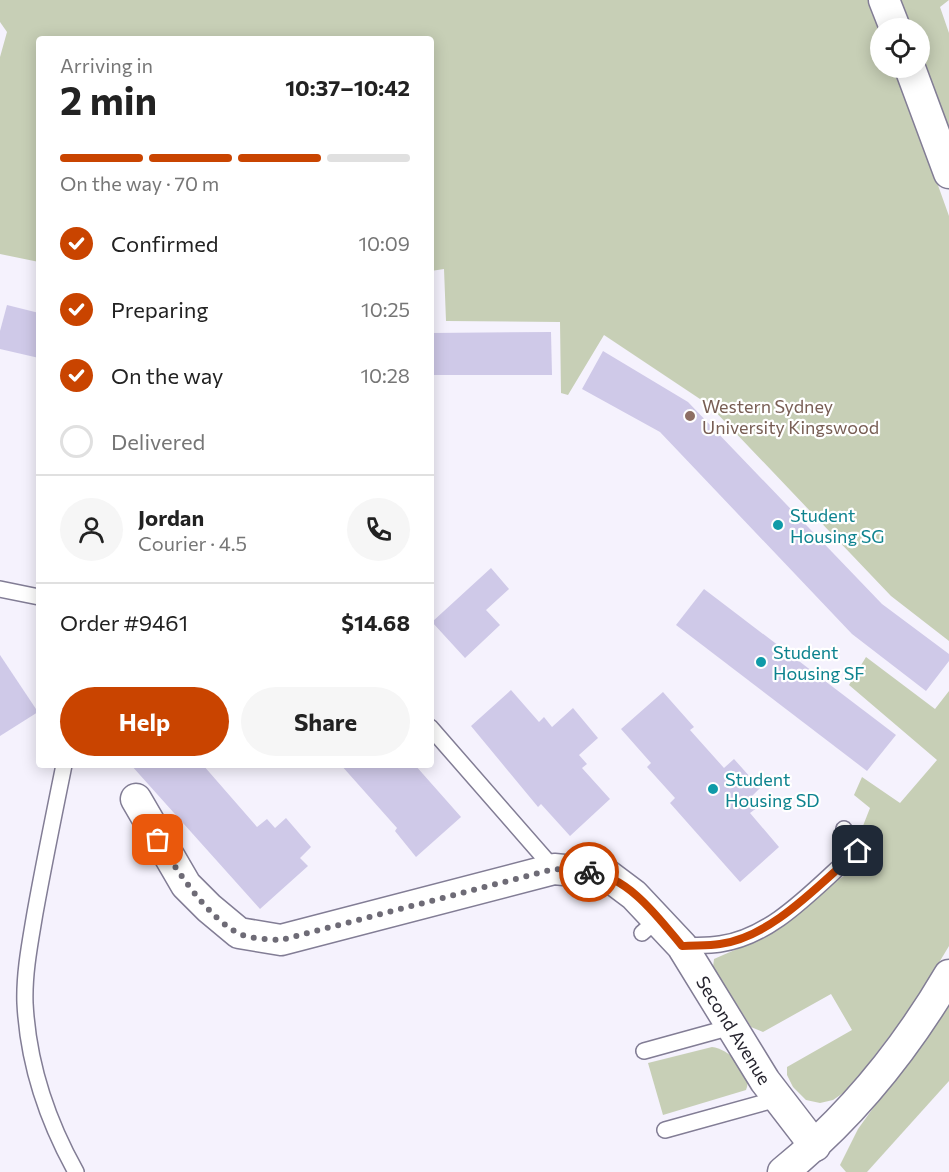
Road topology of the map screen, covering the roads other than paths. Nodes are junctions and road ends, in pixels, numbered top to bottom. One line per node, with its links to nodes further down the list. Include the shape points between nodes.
1 (884, 0): 2 (street)
2 (891, 18)
3 (914, 78): 4 (street)
4 (949, 173)
5 (0, 589): 6 (lane)
6 (36, 596)
7 (434, 732): 11 (lane)
8 (63, 768): 19 (lane, via 27,960 25,1003 44,1103)
9 (136, 799): 11 (street, Second Avenue, via 186,885 239,933 256,938 281,940)
10 (844, 830): 12 (lane, via 858,851 771,925 745,938 720,944)
11 (554, 869): 12 (street, Second Avenue, via 606,874 628,889 651,926)
12 (682, 946): 14 (street, Second Avenue)
13 (949, 975): 18 (street, via 886,1069)
14 (731, 1027): 15 (lane); 16 (street, Second Avenue)
15 (644, 1051)
16 (777, 1099): 17 (lane); 18 (street, Second Avenue)
17 (665, 1130)
18 (815, 1146): 20 (street)
19 (76, 1172)
20 (783, 1172)

